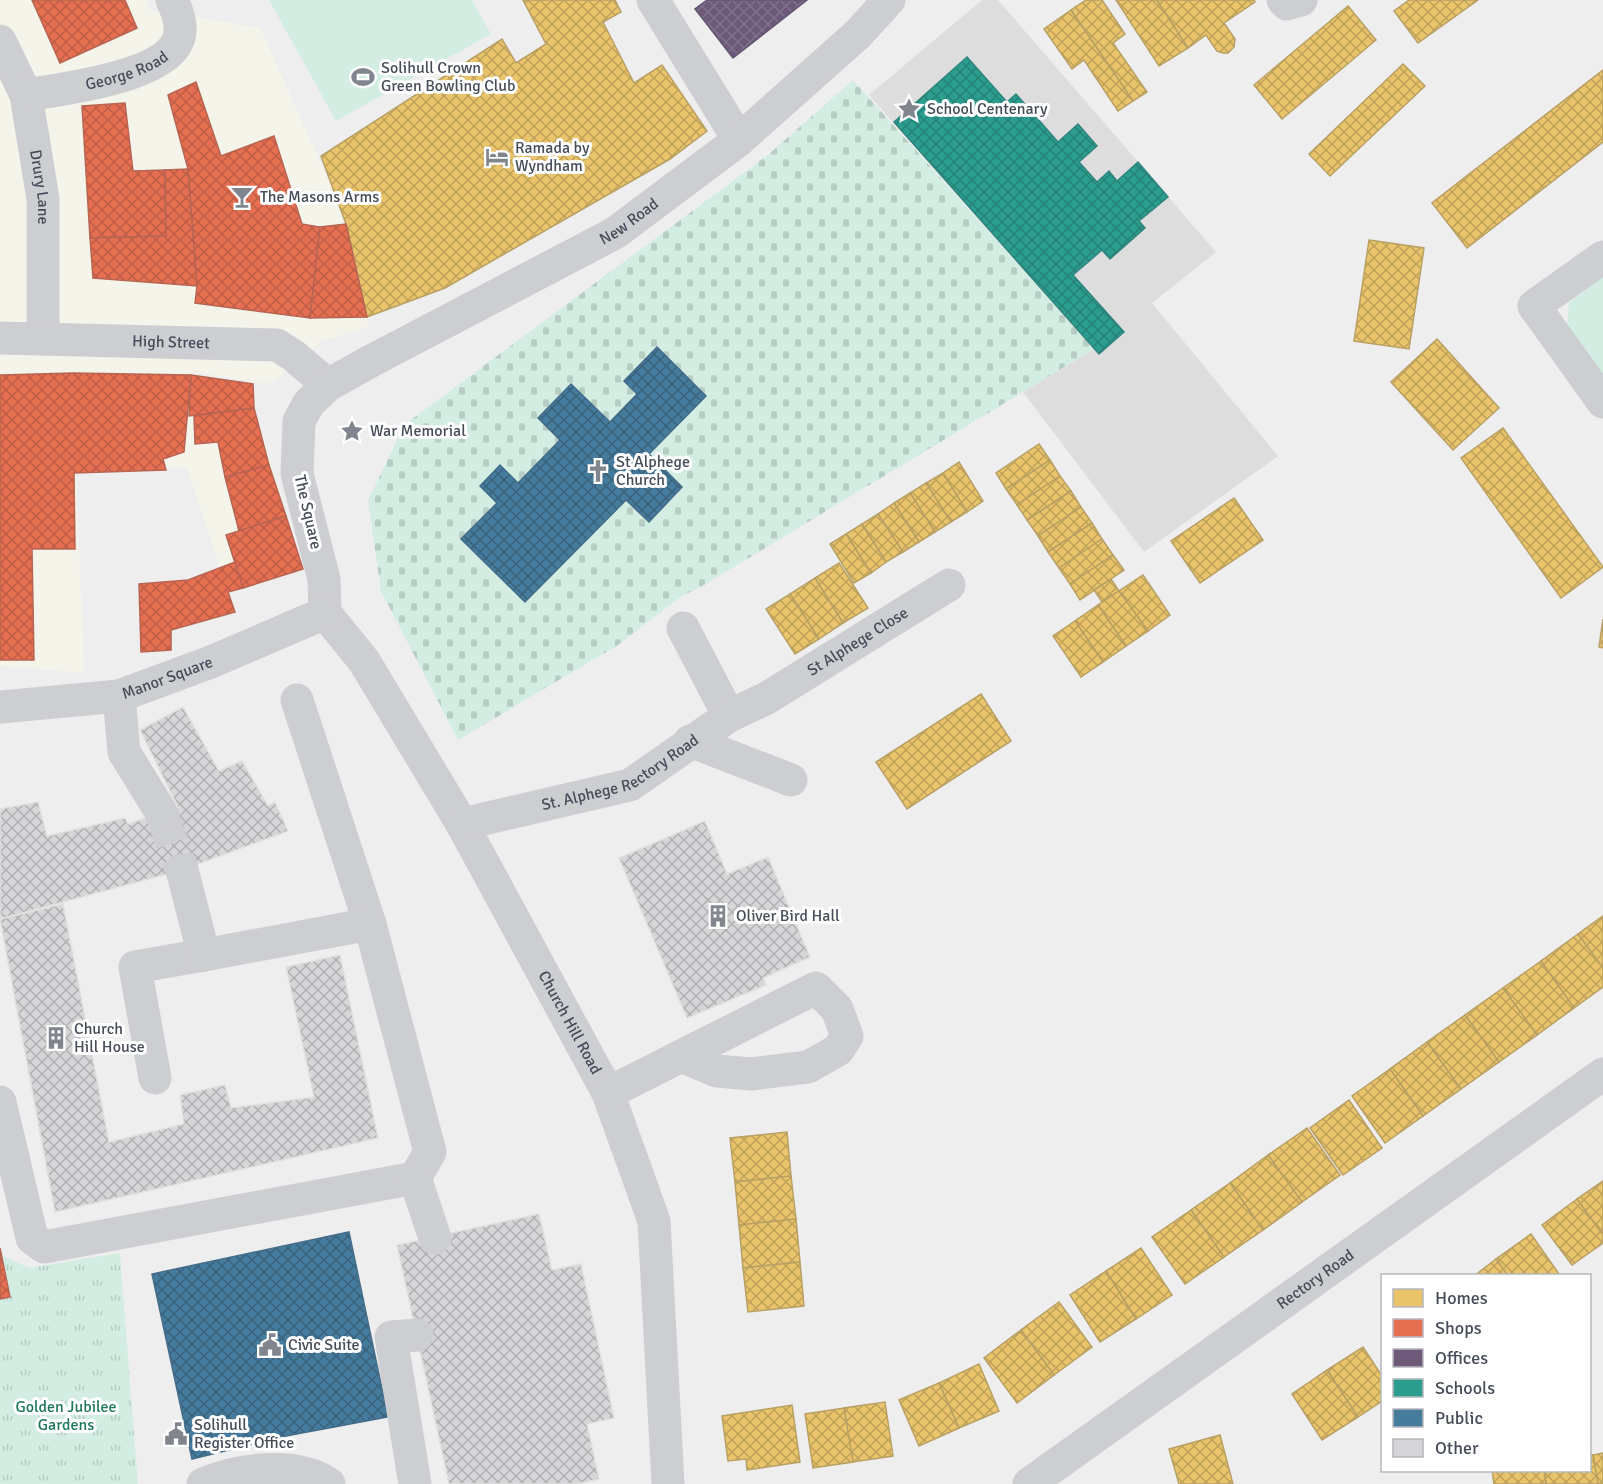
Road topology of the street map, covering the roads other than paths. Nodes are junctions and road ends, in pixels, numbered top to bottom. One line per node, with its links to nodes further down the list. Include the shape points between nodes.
1 (172, 0): 7 (street, George Road, via 180,31 176,44 159,62 115,79)
2 (653, 0): 8 (street)
3 (889, 0): 8 (street, New Road, via 858,34)
4 (1283, 0): 5 (street, via 1287,4)
5 (1301, 0)
6 (0, 41): 7 (street, Drury Lane)
7 (26, 94): 11 (street, Drury Lane, via 43,199)
8 (740, 140): 12 (street, New Road, via 615,233)
9 (1603, 257): 13 (street, via 1523,306)
10 (0, 338): 11 (street, High Street)
11 (43, 339): 12 (street, High Street, via 277,345)
12 (328, 385): 15 (street, The Square, via 309,403 299,420 297,474 324,579)
13 (1603, 402)
14 (949, 585): 18 (street, St Alphege Close)
15 (325, 613): 17 (street, Manor Square); 25 (street, Church Hill Road, via 364,661)
16 (683, 628): 21 (street)
17 (119, 696): 20 (street, Manor Square); 24 (street, via 124,752)
18 (767, 698): 21 (street, St. Alphege Rectory Road)
19 (297, 700): 27 (street)
20 (0, 707)
21 (729, 716): 22 (street, St. Alphege Rectory Road)
22 (690, 741): 23 (street); 25 (street, St. Alphege Rectory Road, via 630,785)
23 (791, 780)
24 (161, 812)
25 (462, 824): 32 (street, Church Hill Road)
26 (182, 870): 28 (street)
27 (370, 924): 28 (street); 34 (street, via 430,1152)
28 (204, 955): 31 (street, via 135,967)
29 (681, 1056): 32 (street)
30 (1603, 1074): 41 (street, Rectory Road)
31 (155, 1078)
32 (608, 1094): 40 (street, Church Hill Road, via 654,1221)
33 (0, 1102): 34 (street, via 32,1238 44,1247)
34 (415, 1178): 35 (street)
35 (435, 1238)
36 (417, 1335): 39 (street, via 391,1337)
37 (203, 1484): 38 (street, via 215,1478 283,1468 319,1477)
38 (329, 1484)
39 (415, 1484)
40 (668, 1484)
41 (1029, 1484)

